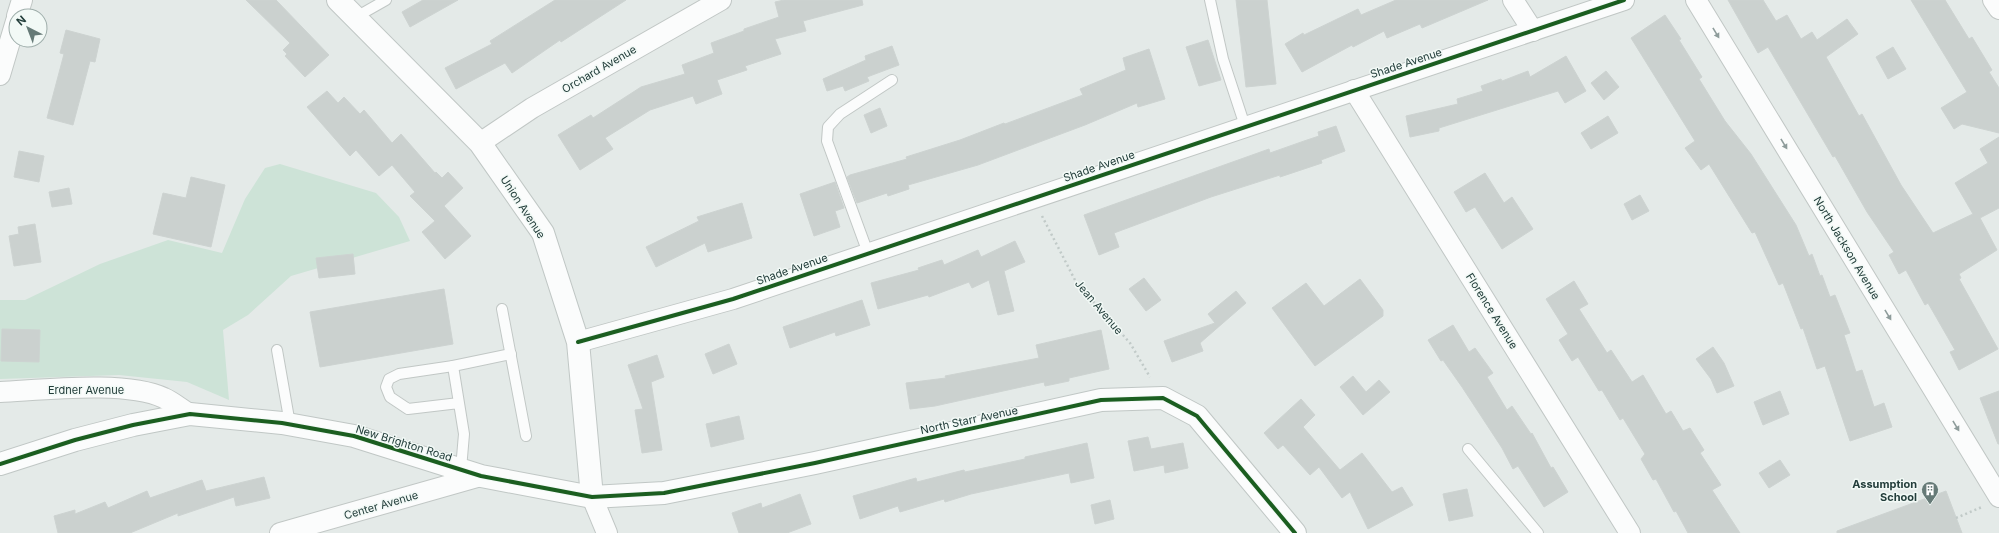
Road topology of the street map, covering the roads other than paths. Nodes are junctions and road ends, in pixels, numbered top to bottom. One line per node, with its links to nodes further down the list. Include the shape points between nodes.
1 (338, 0): 10 (street, Union Avenue)
2 (386, 0): 10 (lane)
3 (721, 0): 17 (street, Orchard Avenue, via 532,108)
4 (1210, 0): 16 (lane, via 1224,59)
5 (1513, 0): 11 (street)
6 (1624, 0): 11 (street, Shade Avenue)
7 (1696, 0): 32 (street, North Jackson Avenue, one-way to 32)
8 (1993, 0): 9 (street)
9 (1999, 9)
10 (356, 18): 17 (street, Union Avenue)
11 (1533, 31): 15 (street, Shade Avenue)
12 (8, 48): 13 (street)
13 (0, 75)
14 (892, 80): 18 (lane, via 840,114 828,127 827,141)
15 (1354, 90): 16 (street, Shade Avenue); 38 (street, Florence Avenue)
16 (1245, 126): 18 (street, Shade Avenue)
17 (480, 143): 20 (street, Union Avenue, via 543,233)
18 (868, 253): 20 (street, Shade Avenue, via 733,299)
19 (502, 309): 22 (lane)
20 (578, 342): 33 (street, Union Avenue)
21 (278, 350): 27 (lane)
22 (511, 354): 23 (lane); 28 (lane)
23 (453, 366): 25 (lane); 25 (lane, via 399,374 389,378 386,387 390,397 408,409)
24 (0, 392): 26 (street, Erdner Avenue, via 111,387 164,397)
25 (459, 403): 31 (lane)
26 (190, 414): 27 (street, New Brighton Road); 30 (street, New Brighton Road, via 75,440)
27 (290, 424): 31 (street, New Brighton Road, via 354,436)
28 (526, 436)
29 (1468, 449): 37 (lane)
30 (0, 464)
31 (471, 473): 33 (street, New Brighton Road); 34 (street, Center Avenue)
32 (1996, 486)
33 (592, 497): 35 (street); 36 (street, North Starr Avenue, via 664,494 1101,400 1163,398 1197,416)
34 (280, 533)
35 (607, 533)
36 (1295, 533)
37 (1538, 533)
38 (1630, 533)

